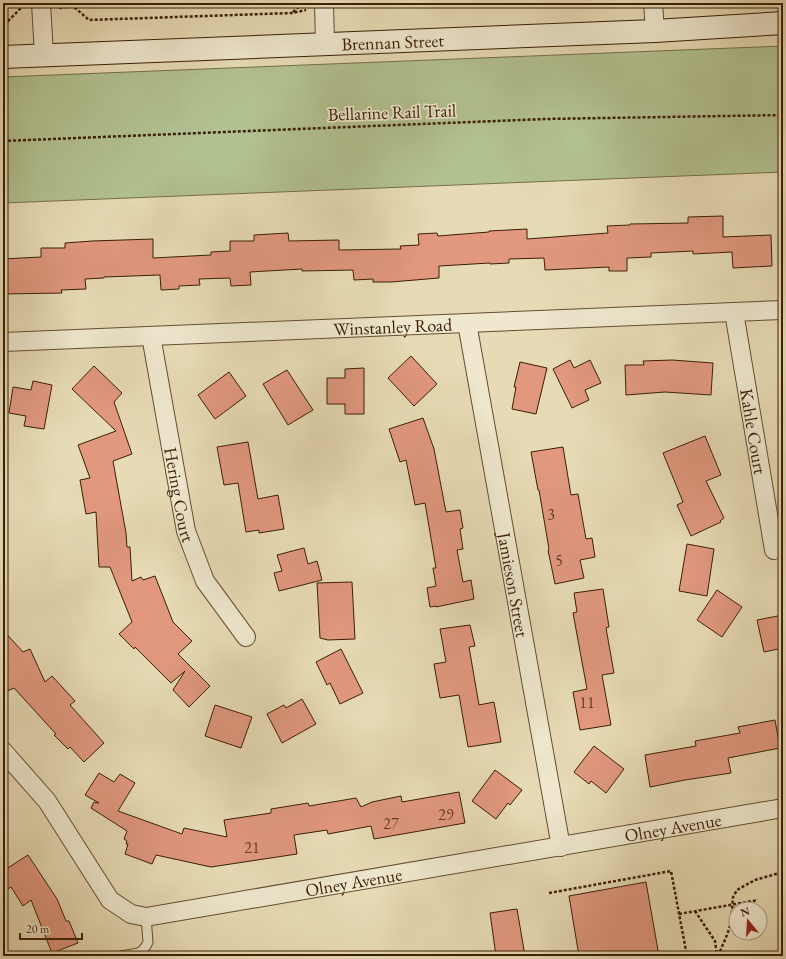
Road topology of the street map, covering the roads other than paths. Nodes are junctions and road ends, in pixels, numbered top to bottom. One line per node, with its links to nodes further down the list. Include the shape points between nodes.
1 (41, 3): 7 (street)
2 (654, 3): 5 (street)
3 (324, 4): 6 (street)
4 (783, 24): 5 (main road, Brennan Street)
5 (655, 30): 6 (main road, Brennan Street)
6 (325, 44): 7 (main road, Brennan Street)
7 (44, 55): 8 (main road, Brennan Street)
8 (3, 57)
9 (783, 310): 10 (street, Winstanley Road)
10 (734, 312): 11 (street, Winstanley Road); 14 (street, Kahle Court)
11 (467, 323): 12 (street, Winstanley Road); 18 (street, Jamieson Street)
12 (151, 336): 13 (street, Winstanley Road); 15 (street, Hering Court, via 186,531 205,581)
13 (3, 342)
14 (774, 550)
15 (246, 637)
16 (3, 751): 19 (street, Olney Avenue, via 47,801 110,900 131,914)
17 (783, 808): 18 (street, Olney Avenue)
18 (561, 847): 19 (street, Olney Avenue)
19 (146, 917): 20 (lane, via 146,946 138,953)
20 (120, 956)

